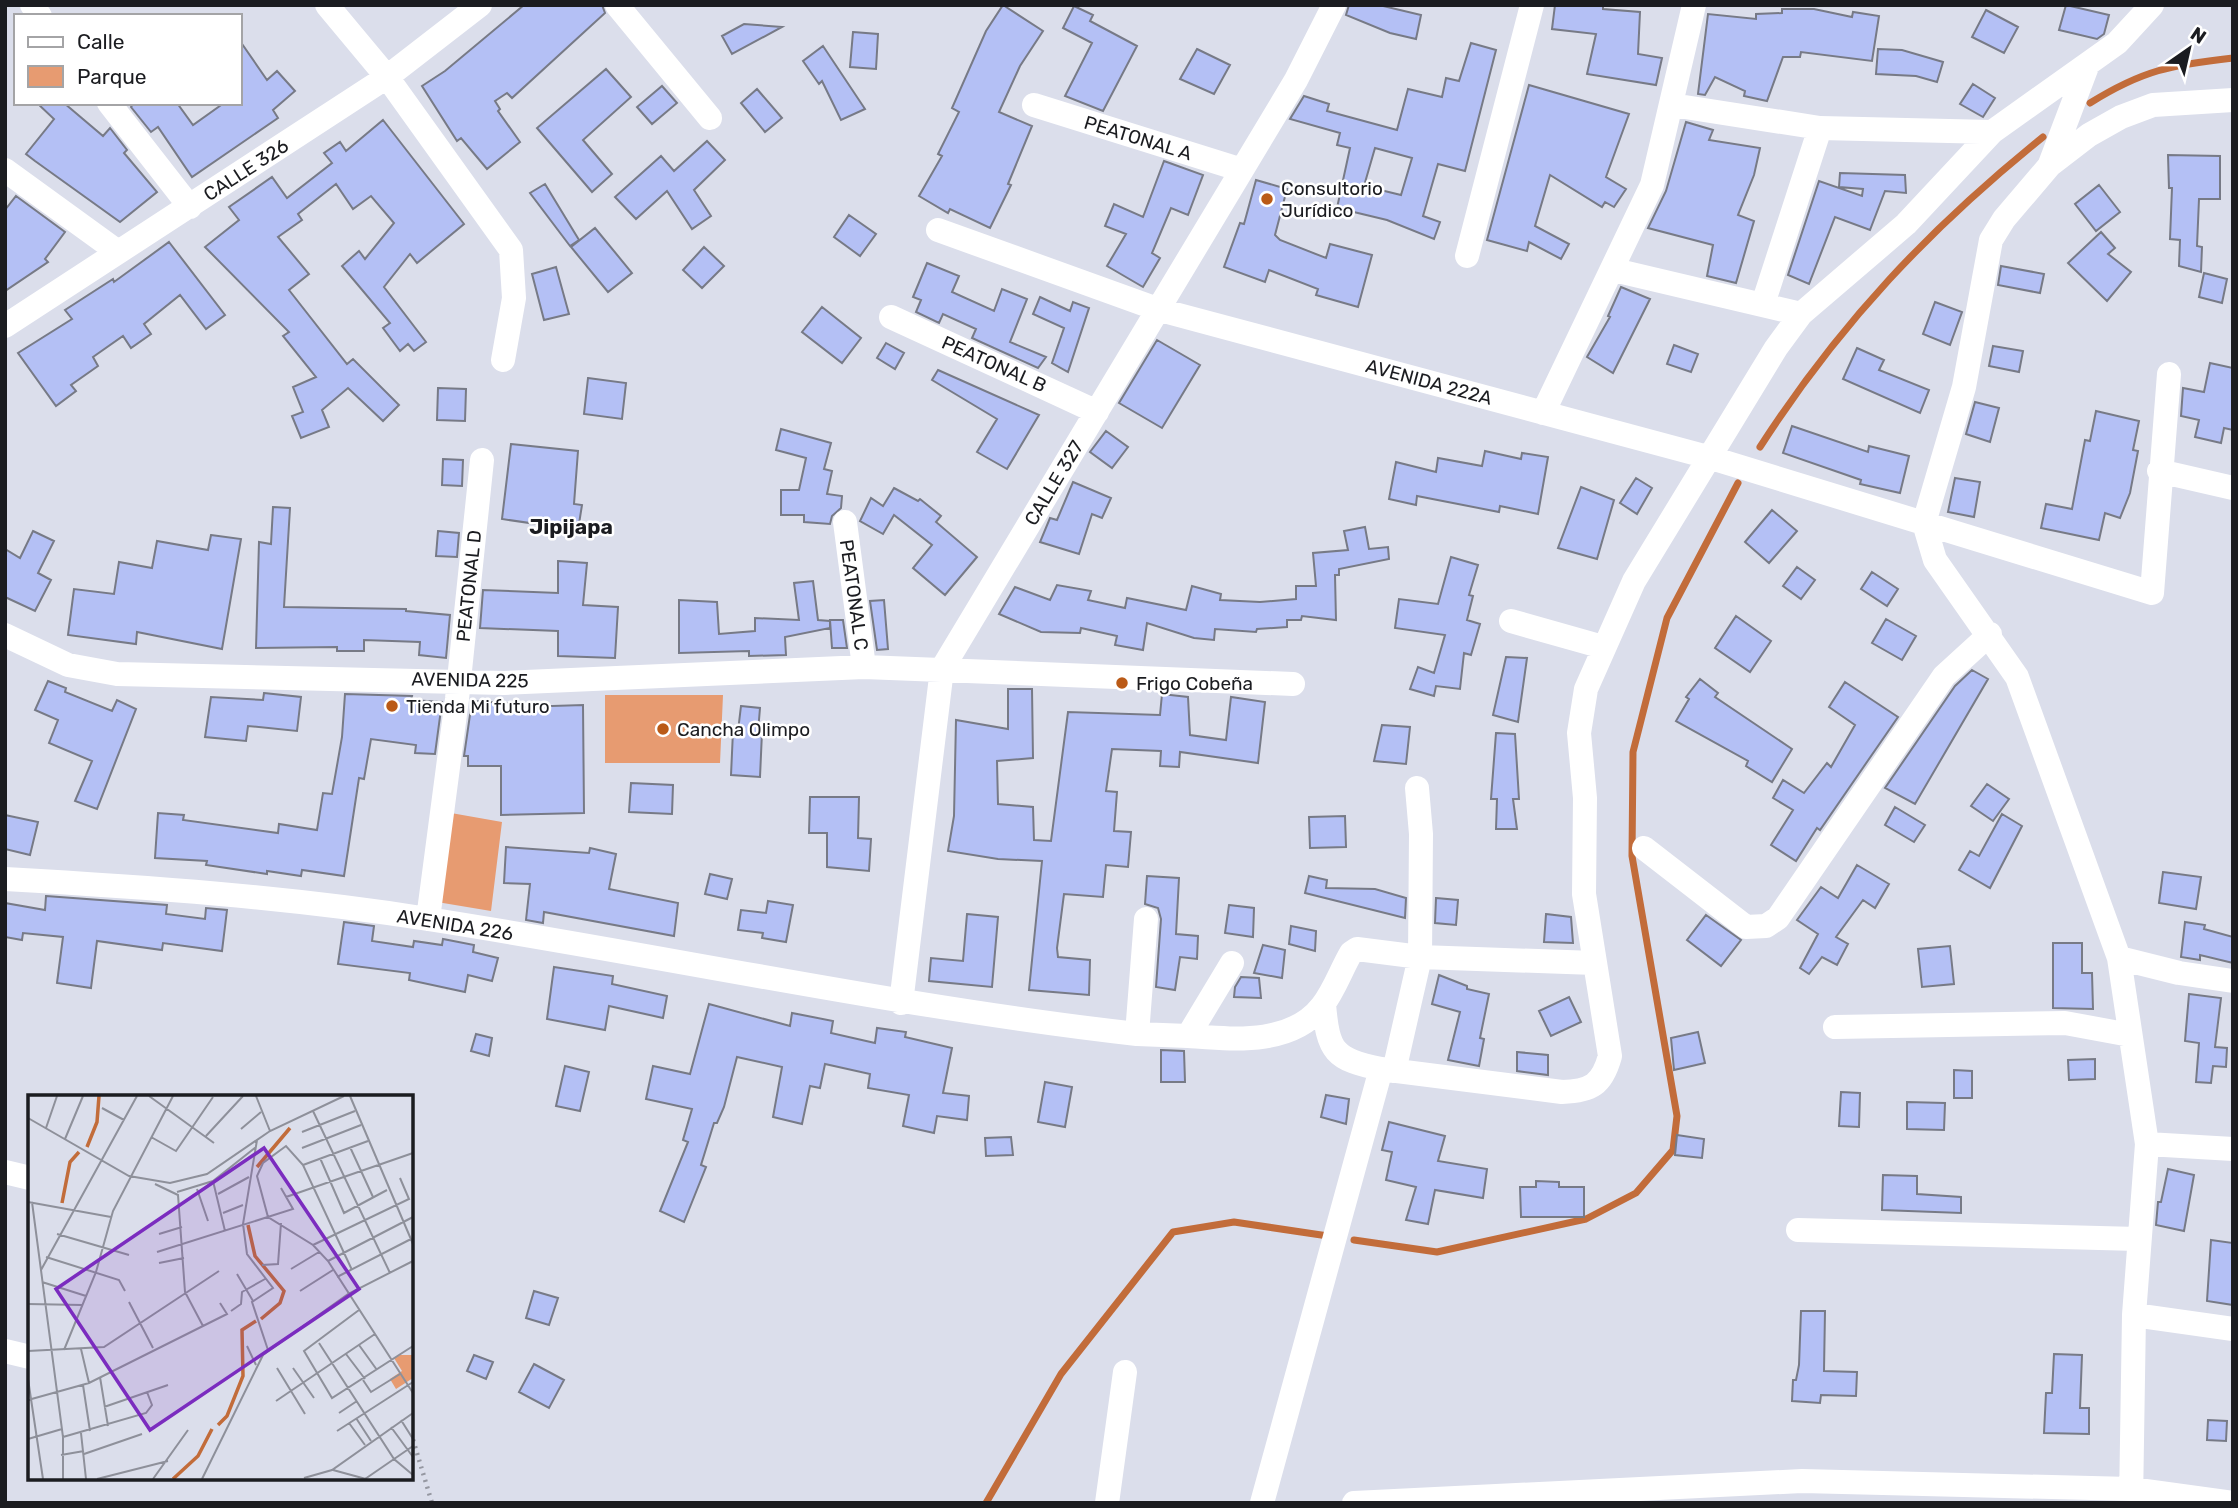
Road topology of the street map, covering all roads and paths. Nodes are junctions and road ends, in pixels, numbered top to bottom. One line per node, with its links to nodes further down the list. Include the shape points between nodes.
1 (327, 5): 9 (street)
2 (480, 5): 9 (street, CALLE 326)
3 (617, 5): 14 (street)
4 (1335, 5): 19 (street, CALLE 327)
5 (1532, 5): 23 (street)
6 (1694, 5): 13 (street)
7 (2152, 5): 8 (street, via 2117,43)
8 (2088, 64): 16 (street); 17 (street)
9 (387, 77): 20 (street, CALLE 326); 30 (street, via 511,250 514,298)
10 (2233, 100): 17 (street, via 2153,105 2089,135)
11 (111, 105): 20 (street)
12 (1034, 105): 19 (street, PEATONAL A)
13 (1672, 105): 15 (street); 24 (street, via 1652,185)
14 (710, 118)
15 (1820, 128): 16 (street); 25 (street)
16 (1992, 132): 27 (street, via 1906,224)
17 (2050, 165): 39 (street, via 1991,240 1964,387)
18 (5, 170): 22 (street)
19 (1242, 170): 26 (street, CALLE 327)
20 (190, 207): 22 (street, CALLE 326)
21 (938, 230): 26 (street, AVENIDA 222A)
22 (118, 252): 29 (street, CALLE 326)
23 (1466, 256)
24 (1614, 270): 25 (street); 33 (street)
25 (1763, 304): 27 (street)
26 (1160, 310): 32 (street, CALLE 327); 33 (street, AVENIDA 222A)
27 (1801, 314): 34 (street)
28 (891, 317): 32 (street, PEATONAL B)
29 (5, 326)
30 (503, 360)
31 (2169, 374): 36 (street)
32 (1097, 412): 45 (street, CALLE 327)
33 (1544, 413): 34 (street, AVENIDA 222A)
34 (1708, 457): 39 (street, AVENIDA 222A); 43 (street, via 1634,581)
35 (482, 460): 46 (street, PEATONAL D)
36 (2160, 471): 37 (street); 39 (street, AVENIDA 222A, via 2152,593)
37 (2233, 488)
38 (845, 522): 44 (street, PEATONAL C)
39 (1924, 523): 41 (street, via 1935,560)
40 (1511, 621): 43 (street)
41 (1990, 634): 49 (street, via 1944,676 1778,918 1766,926 1746,927); 54 (street, via 2017,677)
42 (5, 635): 46 (street, AVENIDA 225, via 68,665 117,674)
43 (1603, 647): 56 (street, via 1586,689 1578,733 1585,797 1584,894)
44 (864, 667): 45 (street, AVENIDA 225); 46 (street, AVENIDA 225)
45 (942, 669): 47 (street, AVENIDA 225); 58 (street, CALLE 327)
46 (458, 682): 51 (street, PEATONAL D)
47 (1293, 684)
48 (1417, 788): 53 (street, via 1422,834)
49 (1644, 848)
50 (5, 879): 51 (street, AVENIDA 226, via 209,891)
51 (428, 919): 58 (street, AVENIDA 226)
52 (1146, 919): 61 (street)
53 (1420, 957): 56 (street); 59 (street, via 1357,949 1350,953); 64 (street)
54 (2119, 958): 57 (street); 62 (street)
55 (1232, 963): 63 (street)
56 (1595, 963): 64 (street, via 1610,1056 1605,1076 1585,1091)
57 (2233, 981)
58 (901, 1003): 61 (street, AVENIDA 226)
59 (1324, 1004): 63 (street, AVENIDA 226, via 1292,1029 1268,1036); 64 (street, via 1332,1050 1349,1062)
60 (1835, 1027): 62 (street, via 2065,1023)
61 (1137, 1034): 63 (street, AVENIDA 226)
62 (2130, 1035): 65 (street)
63 (1188, 1036)
64 (1388, 1070): 80 (street)
65 (2147, 1144): 66 (street); 70 (street)
66 (2233, 1149)
67 (5, 1171): 68 (street)
68 (28, 1177)
69 (1798, 1230): 70 (street)
70 (2138, 1239): 71 (street)
71 (2134, 1315): 72 (street); 77 (street)
72 (2233, 1329)
73 (5, 1351): 74 (street)
74 (28, 1357)
75 (1125, 1372): 79 (street)
76 (413, 1440): 78 (path)
77 (2131, 1496): 81 (street, via 1802,1481); 82 (street)
78 (432, 1503)
79 (1107, 1503)
80 (1262, 1503)
81 (1354, 1503)
82 (2233, 1503)

